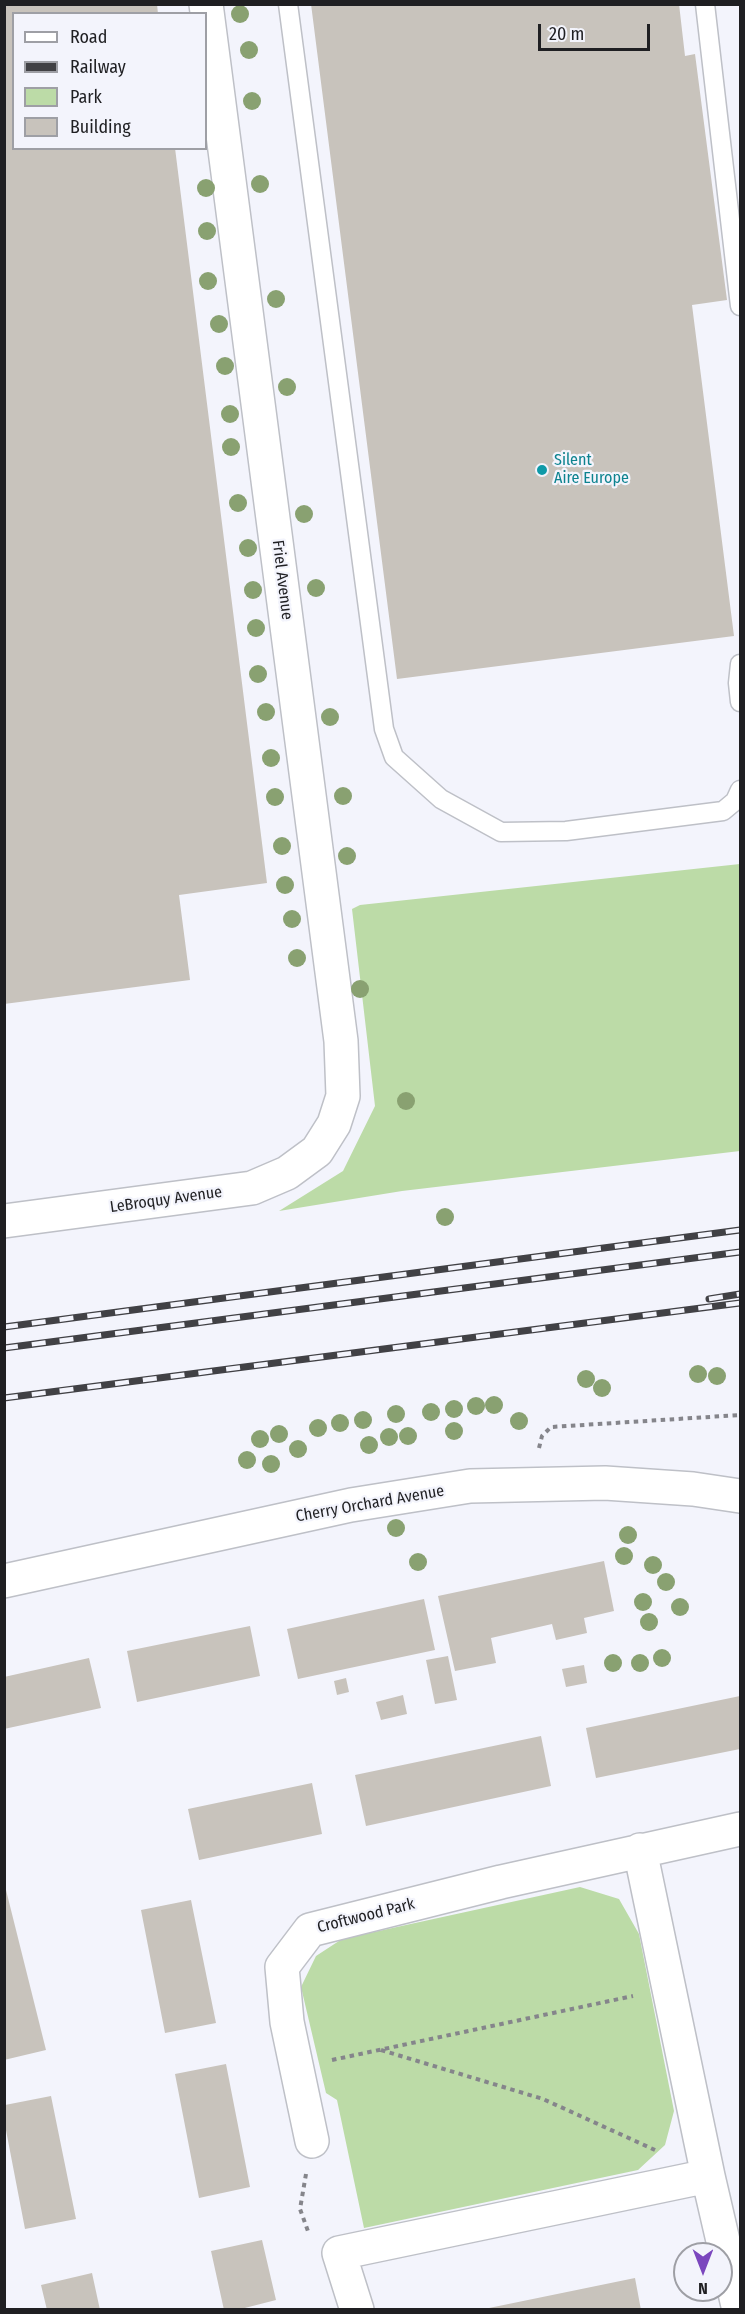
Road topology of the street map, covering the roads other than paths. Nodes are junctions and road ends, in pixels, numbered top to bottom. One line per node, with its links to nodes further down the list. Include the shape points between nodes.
1 (206, 4): 8 (street, Friel Avenue, via 341,1041 344,1096 334,1124)
2 (288, 4): 7 (lane, via 384,729 394,757 441,799 501,832 566,831 723,811)
3 (705, 4): 4 (lane)
4 (741, 306)
5 (741, 664): 6 (lane)
6 (741, 702)
7 (741, 790)
8 (317, 1151): 9 (street, LeBroquy Avenue, via 287,1173 252,1188)
9 (4, 1221)
10 (741, 1496): 11 (street, Cherry Orchard Avenue, via 605,1483 470,1486 384,1498)
11 (4, 1581)
12 (741, 1829): 13 (street, Croftwood Park)
13 (640, 1850): 14 (street, Croftwood Park, via 310,1930 282,1967 287,2022); 15 (street)
14 (312, 2141)
15 (708, 2176): 16 (street, via 339,2253); 17 (street)
16 (357, 2310)
17 (740, 2310)

